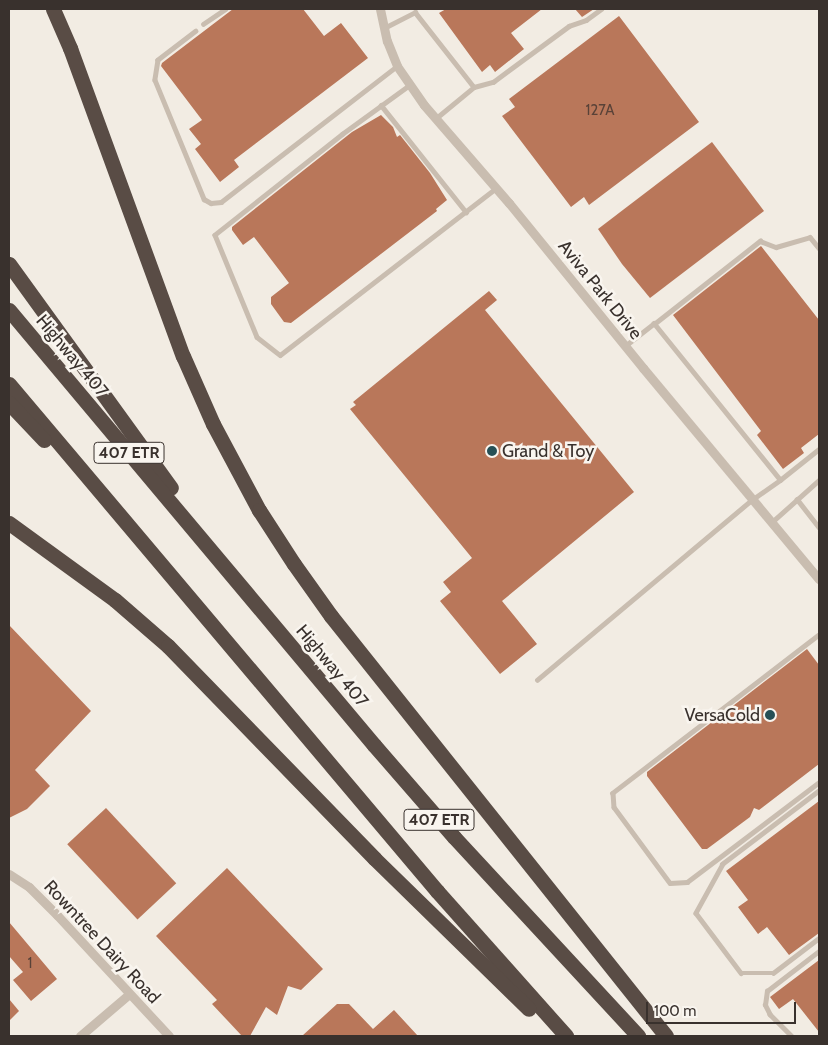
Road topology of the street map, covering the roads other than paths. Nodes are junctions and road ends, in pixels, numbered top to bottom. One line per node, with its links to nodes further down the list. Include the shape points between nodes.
1 (53, 9): 47 (highway, via 183,356 213,424 258,510 331,616)
2 (225, 9): 6 (lane)
3 (380, 9): 7 (street, Aviva Park Drive)
4 (601, 9): 11 (lane, via 586,20 569,26 493,82)
5 (416, 10): 7 (lane); 11 (lane)
6 (203, 24)
7 (384, 28): 9 (street, Aviva Park Drive)
8 (196, 31): 9 (lane, via 158,60 155,80 204,199 211,203 221,202)
9 (397, 66): 10 (street, Aviva Park Drive)
10 (409, 86): 12 (lane); 13 (street, Aviva Park Drive)
11 (474, 88): 13 (lane)
12 (381, 106): 15 (lane); 15 (lane, via 215,235 257,337 280,355)
13 (435, 118): 14 (street, Aviva Park Drive)
14 (496, 188): 15 (lane); 20 (street, Aviva Park Drive)
15 (466, 212)
16 (819, 248): 19 (lane, via 810,237 776,248 760,242)
17 (9, 264): 33 (highway)
18 (9, 310): 33 (highway, Highway 407 / 407 ETR)
19 (654, 324): 20 (lane); 24 (lane)
20 (626, 346): 26 (street, Aviva Park Drive)
21 (9, 384): 31 (highway, 407 ETR)
22 (9, 403): 31 (highway)
23 (819, 449): 24 (lane)
24 (780, 480): 26 (lane)
25 (819, 480): 27 (lane)
26 (753, 499): 28 (street, Aviva Park Drive); 35 (lane)
27 (796, 500): 28 (lane); 30 (lane)
28 (772, 522): 32 (street, Aviva Park Drive)
29 (9, 524): 44 (highway, via 108,594 168,646 374,858)
30 (819, 527)
31 (148, 550): 45 (highway, 407 ETR)
32 (819, 579)
33 (249, 597): 46 (highway, Highway 407 / 407 ETR, via 454,837)
34 (819, 636): 36 (lane, via 613,793 614,807 670,883 687,882)
35 (537, 680)
36 (819, 782)
37 (819, 791): 39 (lane, via 723,864 696,913 741,973 773,973)
38 (9, 874): 41 (street, Rowntree Dairy Road, via 29,887 57,915)
39 (819, 938)
40 (819, 951): 48 (lane, via 767,991 764,1005)
41 (128, 995): 42 (street); 43 (street, Rowntree Dairy Road)
42 (80, 1036)
43 (168, 1036)
44 (557, 1036)
45 (566, 1036)
46 (638, 1036)
47 (666, 1036)
48 (791, 1036)

